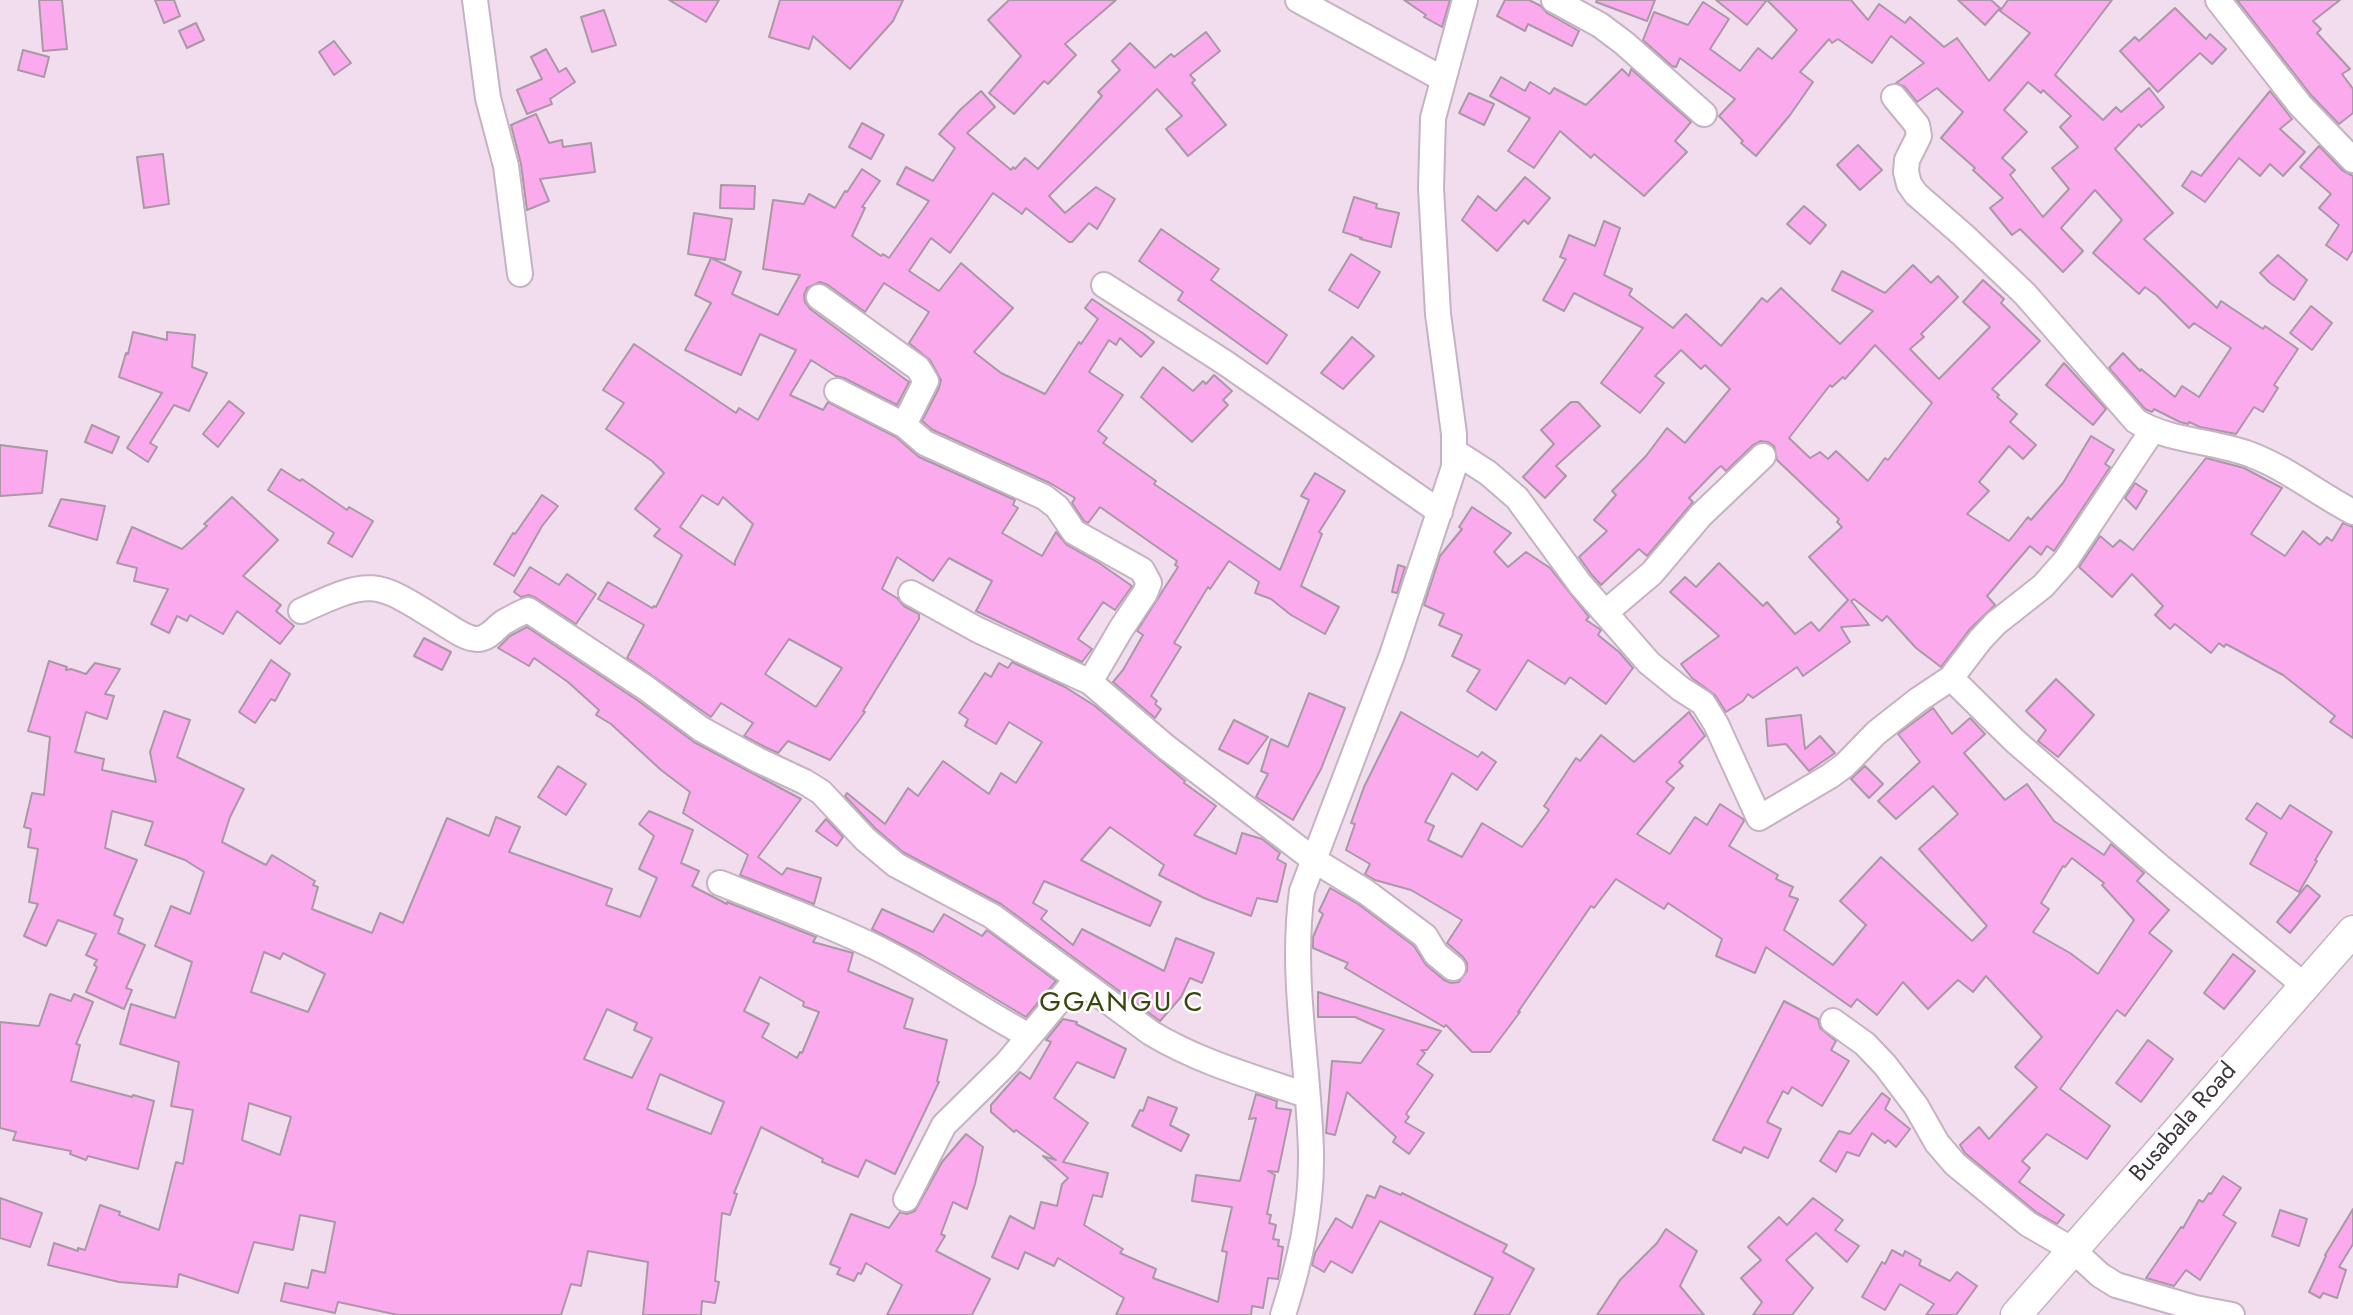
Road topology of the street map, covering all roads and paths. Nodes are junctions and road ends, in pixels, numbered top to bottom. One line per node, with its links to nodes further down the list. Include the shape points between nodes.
1 (475, 0): 10 (street, via 488,98 506,166)
2 (1298, 0): 6 (street)
3 (1465, 0): 6 (street)
4 (1554, 0): 8 (street, via 1624,43)
5 (2218, 0): 9 (street, via 2300,106)
6 (1443, 79): 16 (street, via 1433,118 1431,188 1438,314)
7 (1894, 97): 15 (street, via 1917,125 1919,136 1906,172 1916,194 2025,295 2136,421)
8 (1704, 114)
9 (2353, 160)
10 (520, 274)
11 (1104, 285): 18 (street)
12 (819, 297): 14 (street, via 923,374 926,381)
13 (837, 391): 14 (street)
14 (904, 425): 24 (street, via 925,443 1044,497 1074,532 1142,570 1149,583 1145,593)
15 (2152, 431): 19 (street, via 2250,454); 23 (street, via 2066,560 2043,586 1996,623)
16 (1454, 451): 18 (street, via 1454,467); 22 (street, via 1517,498)
17 (1763, 456): 22 (street, via 1706,510 1640,584)
18 (1440, 512): 25 (street, via 1392,655)
19 (2353, 512)
20 (911, 593): 24 (street)
21 (301, 611): 29 (street, via 342,592 378,587 476,639 485,638 528,610 701,729 821,792 864,839 896,865 992,916)
22 (1606, 612): 23 (street, via 1649,663 1709,711 1759,818 1830,776 1876,733)
23 (1951, 678): 30 (street, via 2016,742)
24 (1090, 682): 25 (street, via 1166,747)
25 (1314, 860): 28 (street, via 1425,936 1436,954); 33 (street, via 1302,891 1297,927)
26 (720, 883): 32 (street, via 876,947)
27 (2353, 933): 30 (street, Busabala Road)
28 (1453, 968)
29 (1077, 979): 32 (street); 33 (street, via 1175,1048)
30 (2305, 986): 35 (street, Busabala Road)
31 (1833, 1021): 35 (street, via 1885,1065 1955,1164 2028,1224)
32 (1029, 1036): 34 (street, via 944,1125)
33 (1306, 1095): 36 (street, via 1311,1153 1309,1212)
34 (906, 1199)
35 (2073, 1250): 37 (street, Busabala Road); 38 (street, via 2116,1285)
36 (1283, 1315)
37 (2016, 1315)
38 (2232, 1315)

